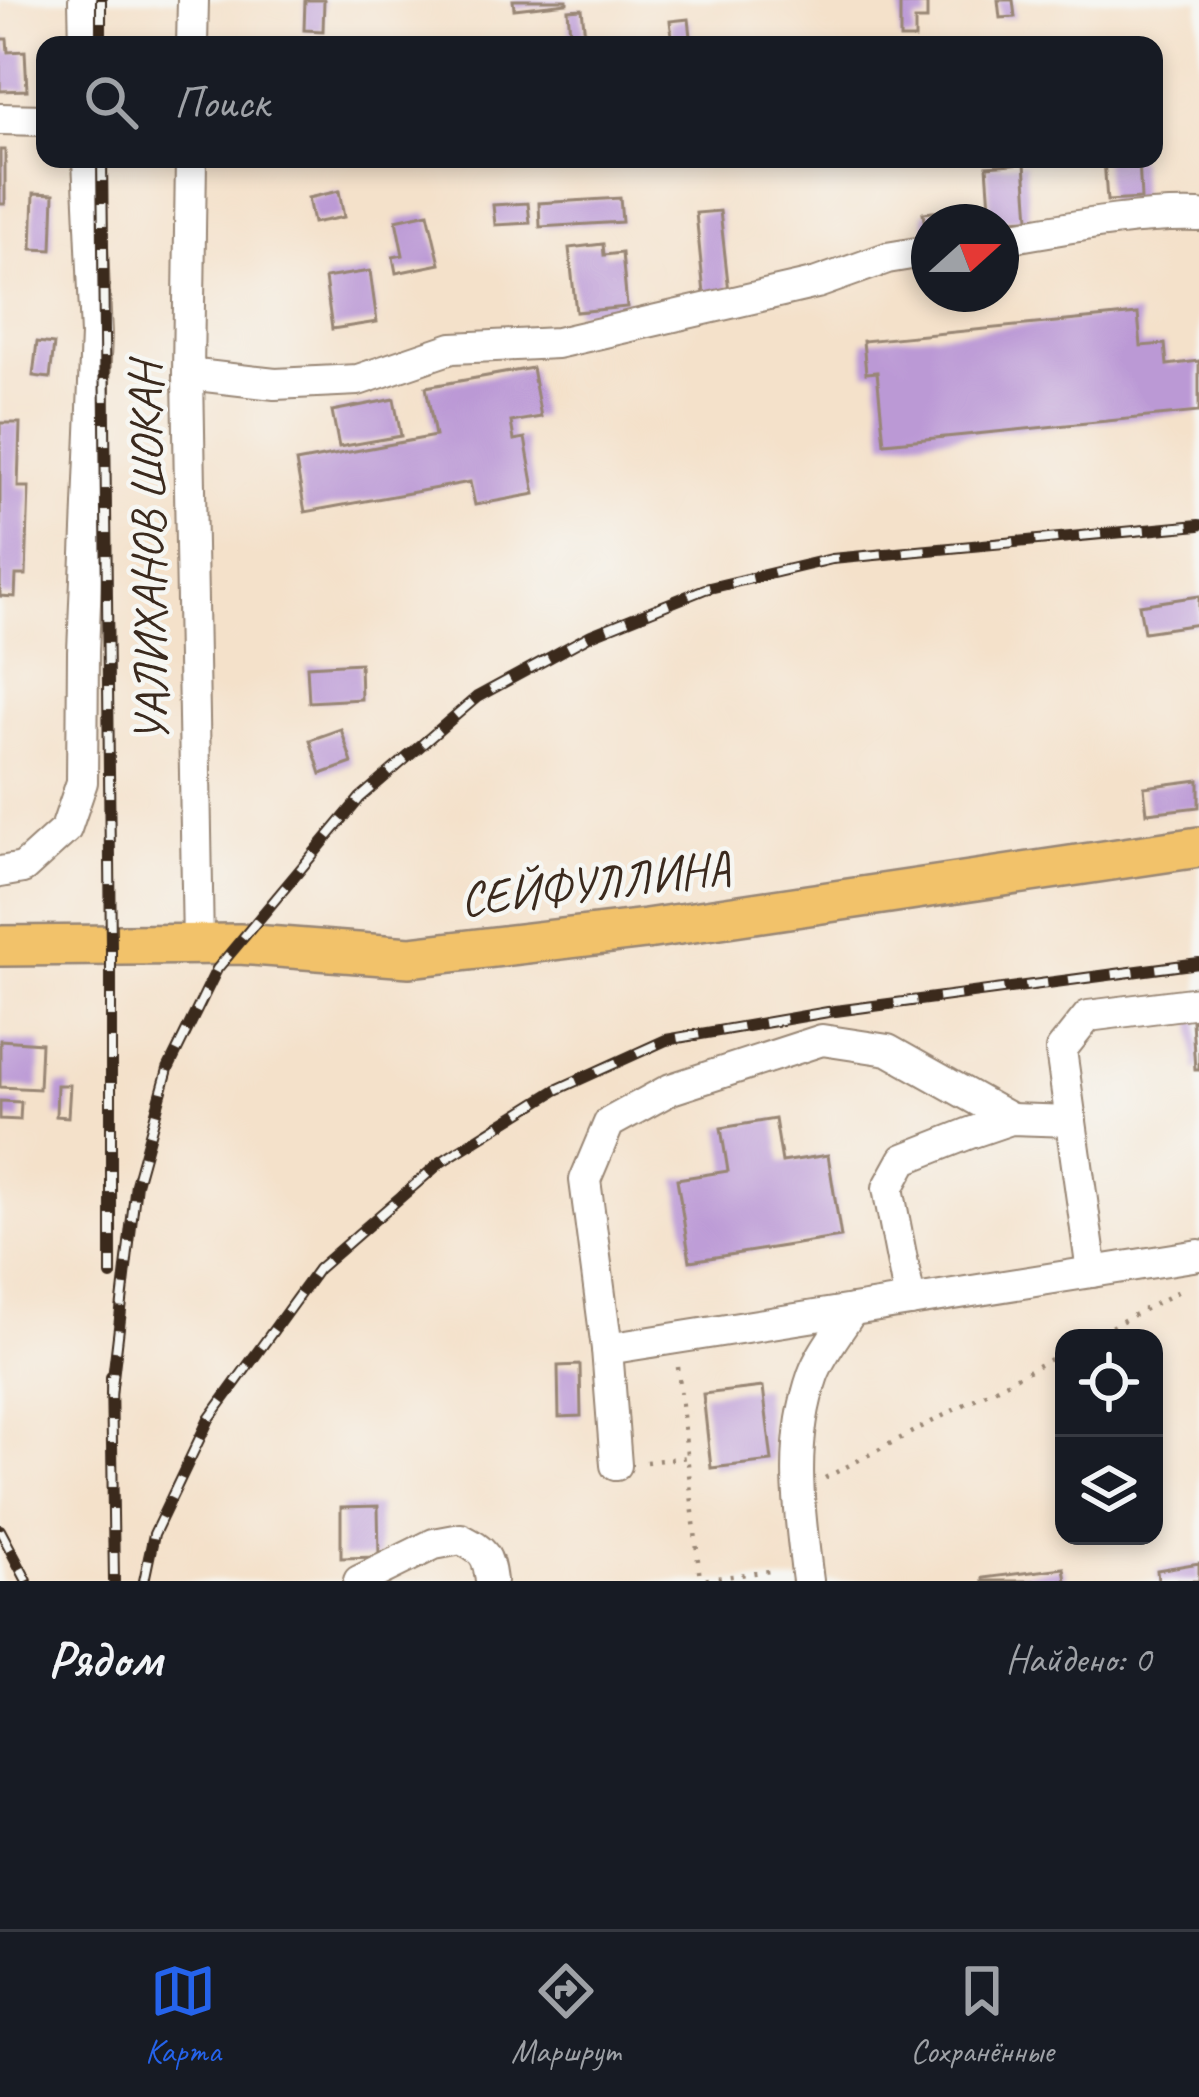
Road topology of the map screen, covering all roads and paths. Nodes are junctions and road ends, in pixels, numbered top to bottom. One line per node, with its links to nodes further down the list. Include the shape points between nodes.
1 (84, 0): 3 (street)
2 (193, 0): 4 (street)
3 (85, 36)
4 (192, 36)
5 (0, 119): 6 (street)
6 (36, 120)
7 (88, 168): 14 (street, via 96,335 82,782 66,829 22,868)
8 (191, 168): 12 (street, УАЛИХАНОВ ШОКАН)
9 (1199, 216): 10 (street)
10 (1019, 235)
11 (911, 254): 12 (street, via 557,343 452,348 358,380 275,384)
12 (188, 374): 15 (street, УАЛИХАНОВ ШОКАН)
13 (1199, 847): 15 (main road, СЕЙФУЛЛИНА, via 410,957)
14 (0, 872)
15 (198, 945): 16 (main road, СЕЙФУЛЛИНА)
16 (0, 946)
17 (1199, 1003): 19 (street, via 1088,1016 1061,1050)
18 (1011, 1119): 19 (street); 23 (street, via 904,1159 888,1188); 27 (street, via 889,1050 822,1040 671,1089 609,1124 584,1180)
19 (1071, 1120): 21 (street)
20 (1199, 1255): 21 (street)
21 (1092, 1272): 23 (street)
22 (1199, 1281): 25 (path)
23 (910, 1301): 24 (street)
24 (852, 1310): 26 (street); 31 (street, via 814,1371 798,1437)
25 (1107, 1329)
26 (675, 1338): 27 (street); 29 (path)
27 (607, 1348): 30 (street)
28 (1055, 1357): 31 (path)
29 (688, 1457): 30 (path); 35 (path)
30 (616, 1465)
31 (796, 1492): 32 (street)
32 (807, 1573): 35 (path)
33 (358, 1581): 34 (street, via 461,1539 482,1550)
34 (491, 1581)
35 (697, 1581)

